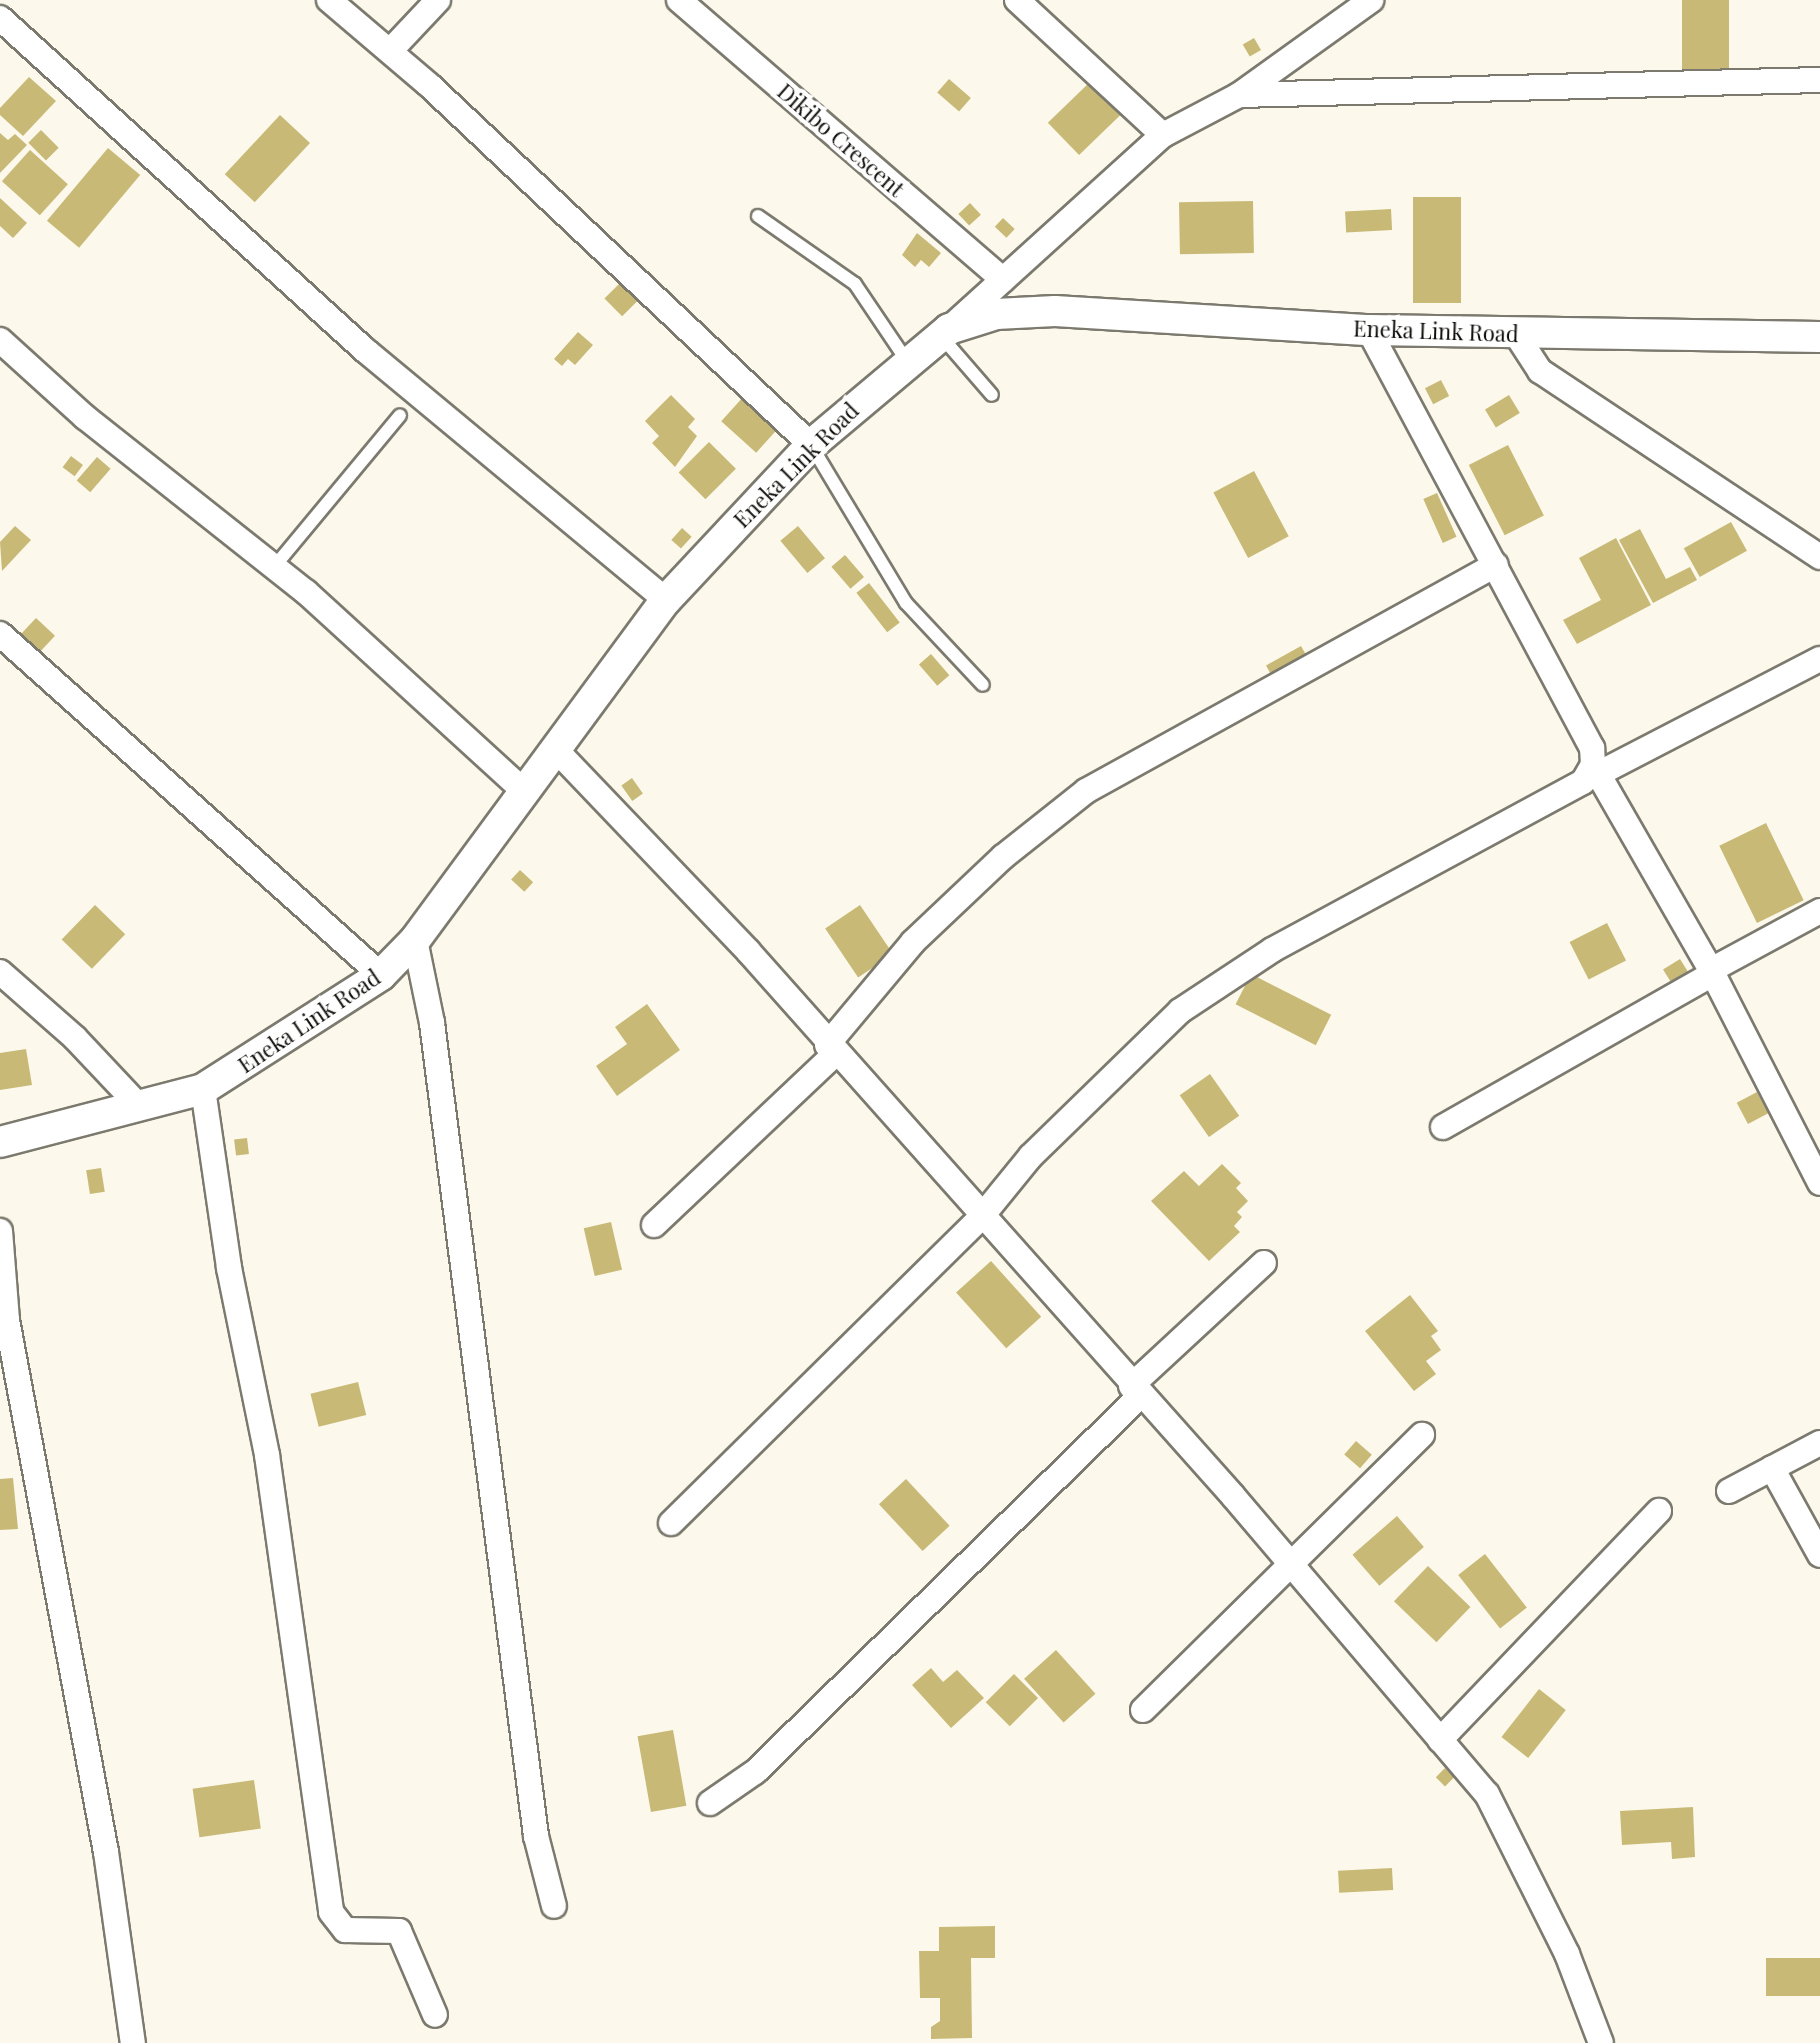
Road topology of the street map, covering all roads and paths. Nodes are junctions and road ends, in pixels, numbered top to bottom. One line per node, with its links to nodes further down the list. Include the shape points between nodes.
1 (329, 0): 7 (street)
2 (438, 0): 7 (street)
3 (679, 0): 12 (street, Dikibo Crescent)
4 (1017, 0): 10 (street)
5 (1371, 0): 9 (street)
6 (0, 18): 25 (street, via 366,351)
7 (390, 51): 21 (street)
8 (1820, 80): 9 (street)
9 (1239, 95): 10 (street)
10 (1163, 135): 12 (street)
11 (758, 216): 18 (lane, via 855,284)
12 (1003, 280): 14 (street)
13 (1369, 330): 14 (street, Eneka Link Road, via 1055,311 996,314); 15 (street, Eneka Link Road); 23 (street)
14 (945, 332): 18 (street, Eneka Link Road); 19 (lane)
15 (1516, 334): 16 (street, Eneka Link Road); 22 (street, via 1540,371)
16 (1820, 337)
17 (0, 340): 24 (street, via 85,417)
18 (907, 361): 21 (street, Eneka Link Road)
19 (992, 395)
20 (400, 415): 24 (lane)
21 (811, 445): 25 (street, Eneka Link Road); 28 (lane, via 906,603)
22 (1820, 557)
23 (1496, 565): 30 (street, via 1592,748); 37 (street, via 1086,791 1003,857 913,942)
24 (274, 567): 31 (street)
25 (666, 600): 29 (street, Eneka Link Road)
26 (0, 634): 36 (street)
27 (1820, 659): 30 (street)
28 (983, 685)
29 (556, 750): 31 (street, Eneka Link Road); 37 (street, via 748,951)
30 (1595, 770): 35 (street); 43 (street, via 1583,782 1212,988 1180,1011 1031,1156)
31 (523, 790): 33 (street, Eneka Link Road)
32 (1820, 911): 35 (street)
33 (415, 940): 36 (street, Eneka Link Road); 59 (street, via 432,1023 536,1836)
34 (0, 972): 39 (street, via 75,1038)
35 (1712, 972): 40 (street); 42 (street)
36 (381, 975): 38 (street, Eneka Link Road)
37 (831, 1049): 43 (street); 44 (street)
38 (203, 1089): 39 (street, Eneka Link Road); 60 (street, via 229,1268 267,1455 331,1912 345,1930 399,1931)
39 (140, 1107): 41 (street, Eneka Link Road)
40 (1443, 1127)
41 (0, 1142)
42 (1820, 1183)
43 (982, 1216): 47 (street); 53 (street)
44 (654, 1225)
45 (0, 1231): 61 (street, via 7,1320 106,1852)
46 (1264, 1263): 47 (street)
47 (1136, 1391): 55 (street); 58 (street, via 755,1772)
48 (1422, 1435): 55 (street)
49 (1820, 1443): 50 (street)
50 (1772, 1468): 51 (street); 54 (street)
51 (1729, 1491)
52 (1659, 1511): 57 (street)
53 (671, 1523)
54 (1820, 1555)
55 (1290, 1564): 56 (street); 57 (street)
56 (1143, 1710)
57 (1440, 1740): 62 (street, via 1487,1794 1567,1954)
58 (710, 1803)
59 (554, 1906)
60 (435, 2015)
61 (133, 2043)
62 (1601, 2043)

